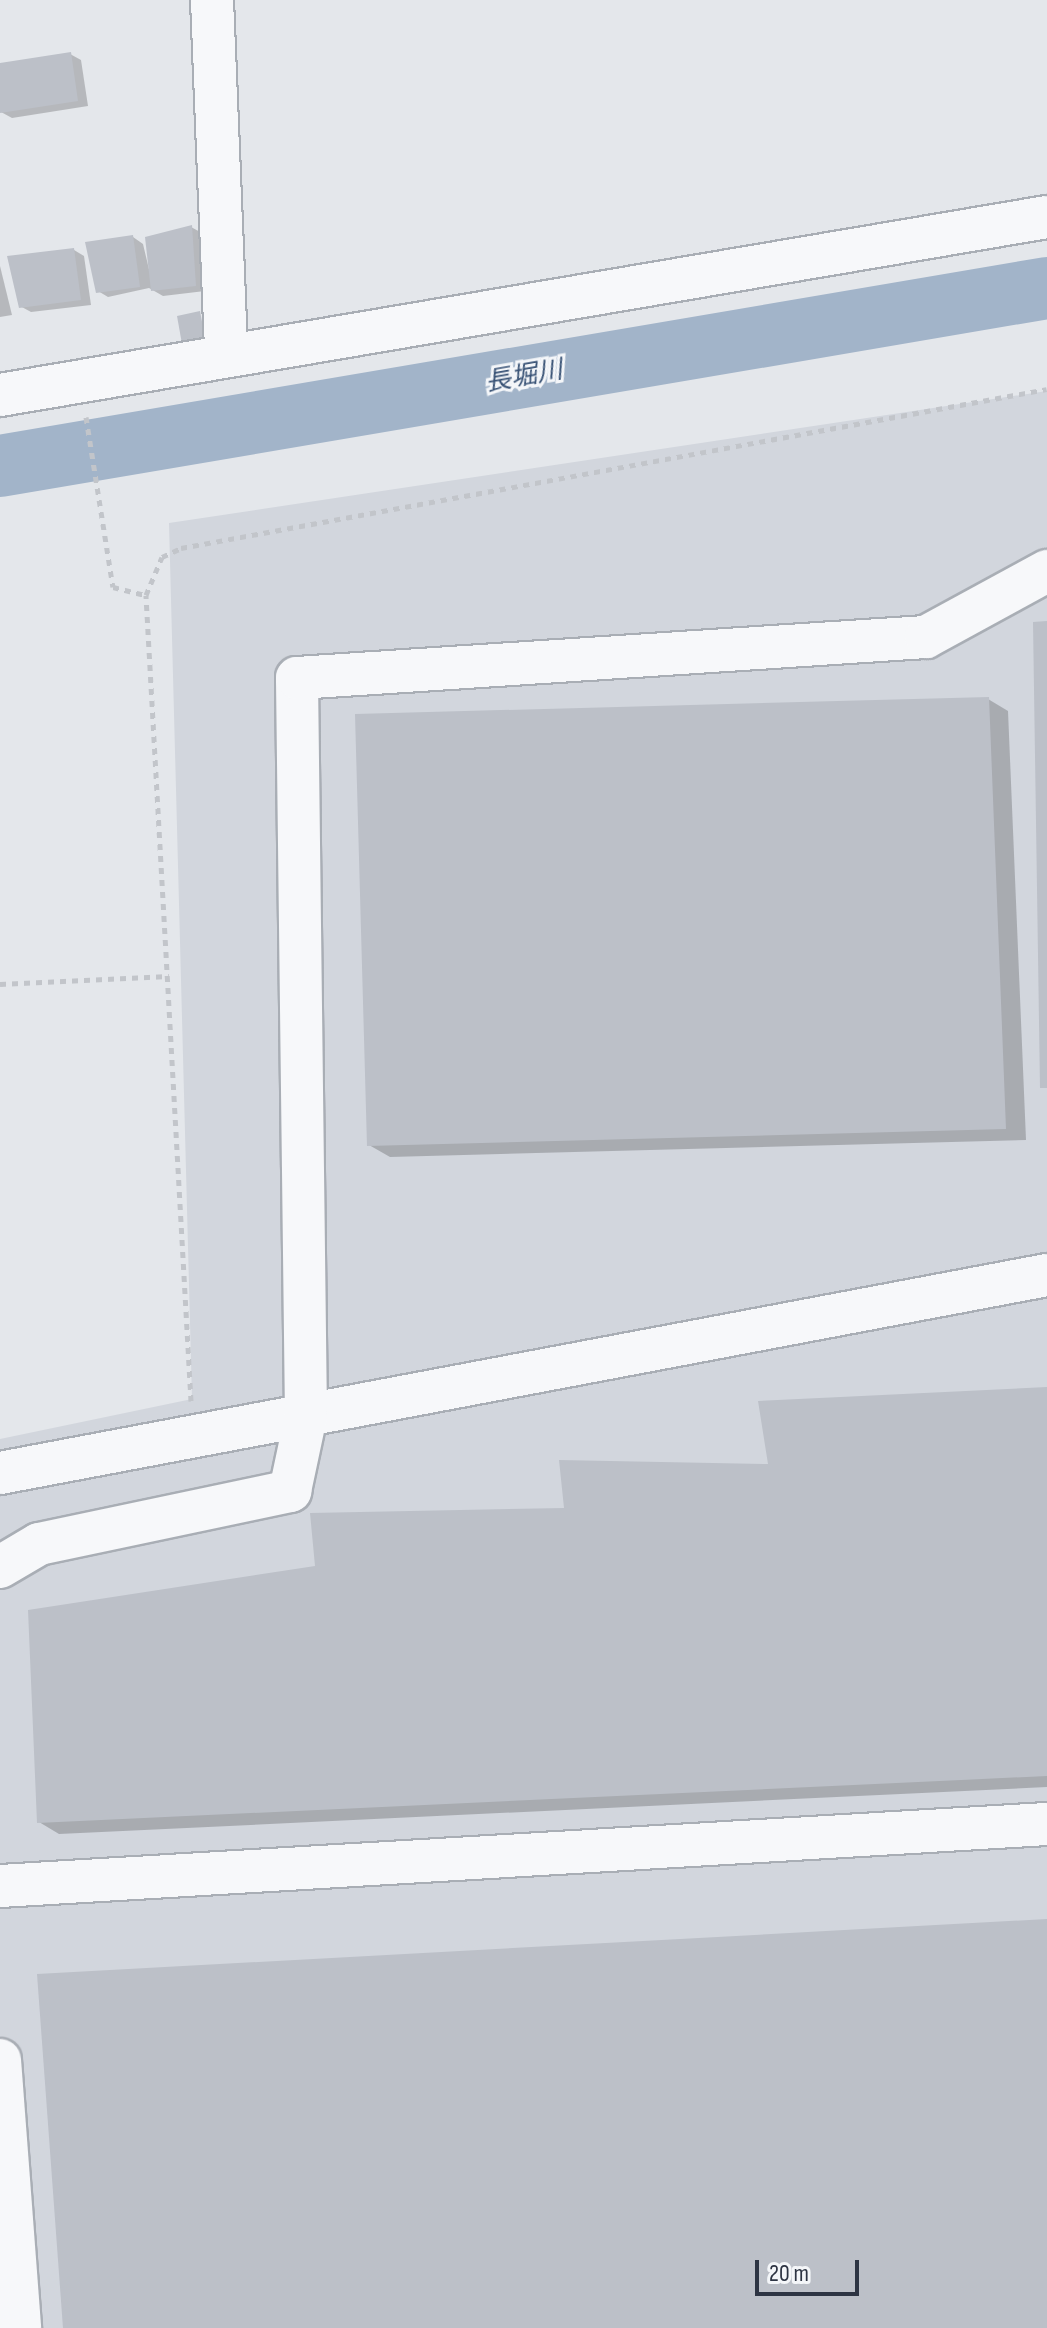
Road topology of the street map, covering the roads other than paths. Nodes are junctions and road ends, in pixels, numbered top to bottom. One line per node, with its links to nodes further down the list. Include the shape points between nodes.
1 (212, 0): 3 (street)
2 (1047, 217): 3 (street)
3 (226, 356): 4 (street)
4 (0, 395)
5 (1047, 571): 7 (street, via 926,637 297,678)
6 (1047, 1275): 7 (street)
7 (306, 1416): 8 (street); 9 (street, via 290,1491 39,1544)
8 (0, 1473)
9 (0, 1567)
10 (1047, 1824): 11 (street)
11 (0, 1886)
12 (0, 2060): 13 (street)
13 (20, 2328)

